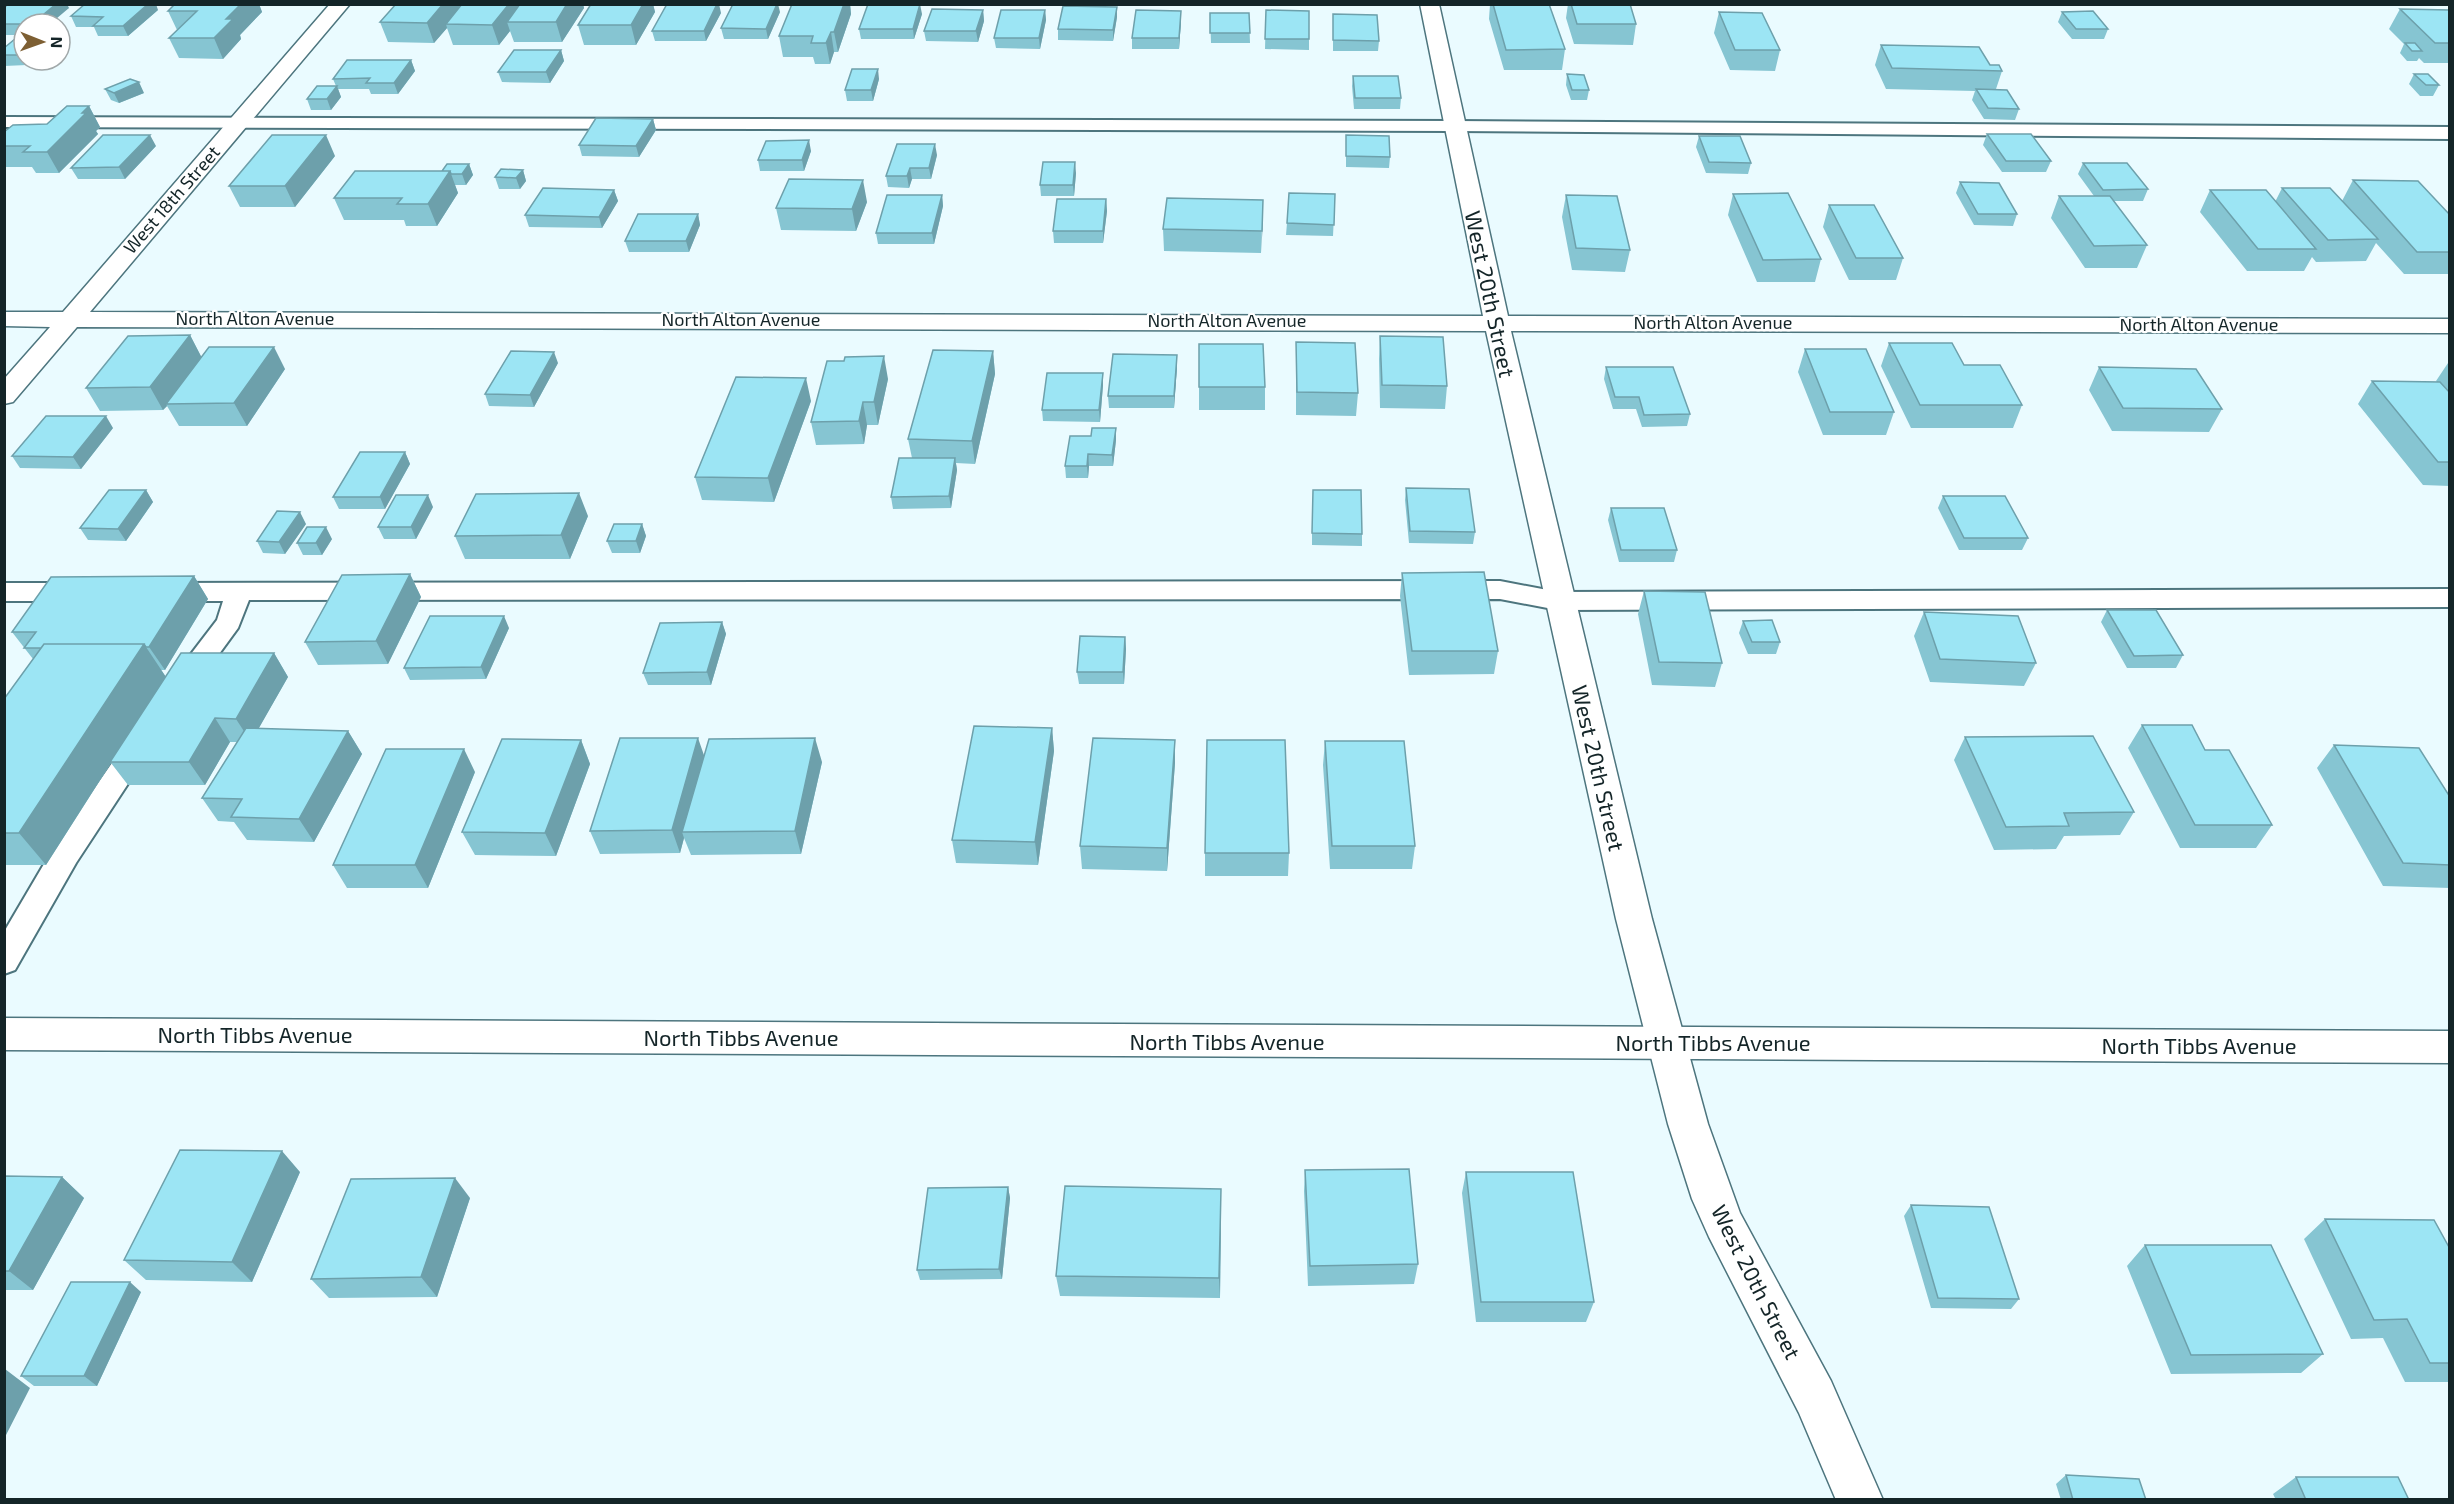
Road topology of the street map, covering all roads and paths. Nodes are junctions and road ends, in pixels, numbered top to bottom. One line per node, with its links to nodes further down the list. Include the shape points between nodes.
1 (341, 4): 4 (street, West 18th Street)
2 (1429, 4): 5 (street, West 20th Street)
3 (4, 122): 4 (lane)
4 (240, 122): 5 (lane); 8 (street, West 18th Street)
5 (1455, 126): 6 (lane); 9 (street, West 20th Street)
6 (2450, 133)
7 (4, 319): 8 (street, North Alton Avenue)
8 (69, 319): 9 (street, North Alton Avenue); 11 (street, West 18th Street)
9 (1496, 322): 10 (street, North Alton Avenue); 17 (street, West 20th Street)
10 (2450, 326)
11 (4, 396)
12 (4, 592): 13 (lane)
13 (98, 592)
14 (145, 592): 15 (lane)
15 (238, 592): 17 (lane, via 1500,590); 18 (lane, via 229,622 160,714 65,855)
16 (2450, 598): 17 (lane)
17 (1558, 601): 20 (street, West 20th Street)
18 (4, 961)
19 (4, 1034): 20 (street, North Tibbs Avenue)
20 (1664, 1043): 21 (street, North Tibbs Avenue); 22 (street, West 20th Street, via 1706,1179 1739,1258 1822,1411)
21 (2450, 1047)
22 (1860, 1500)

